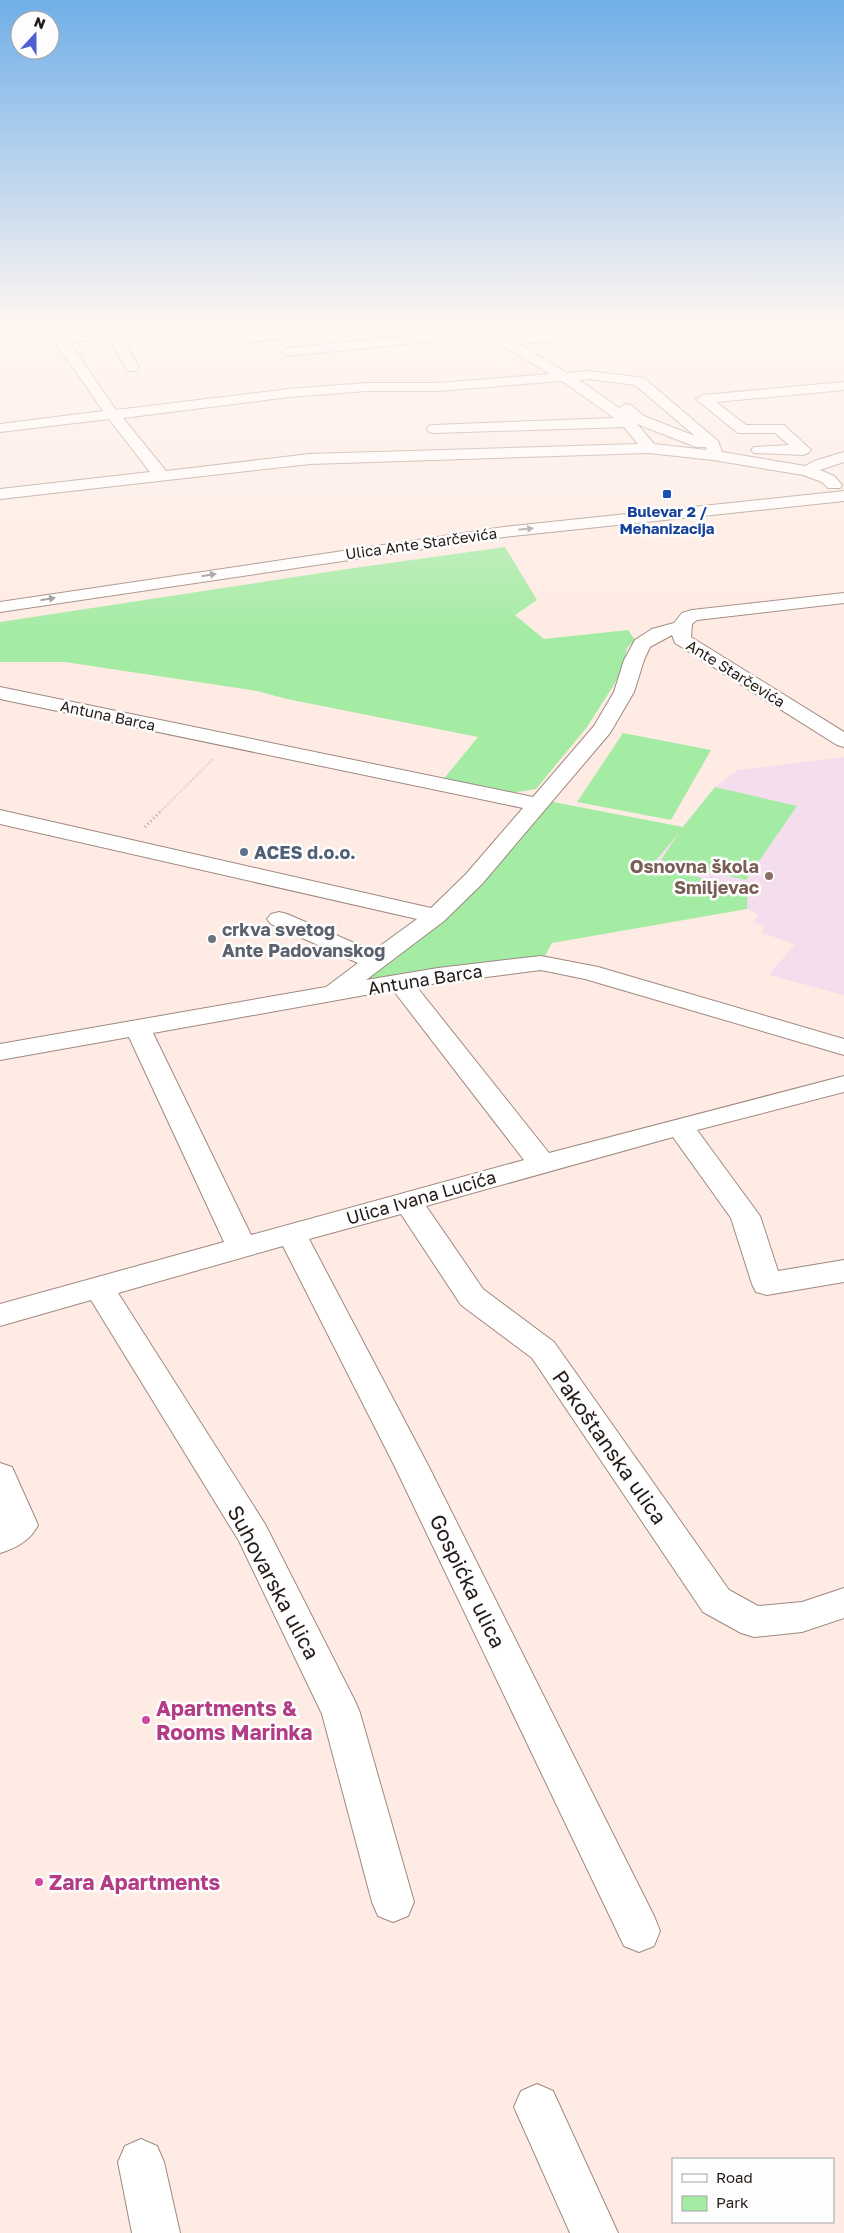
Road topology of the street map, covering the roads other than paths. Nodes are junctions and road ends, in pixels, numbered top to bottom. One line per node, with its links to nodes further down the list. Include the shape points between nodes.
1 (123, 428): 16 (street)
2 (456, 428): 10 (street)
3 (632, 428): 12 (street)
4 (660, 428): 11 (street)
5 (667, 428): 11 (street)
6 (685, 428): 13 (street)
7 (741, 428): 8 (street)
8 (774, 428)
9 (778, 428): 13 (street, via 803,450)
10 (434, 429)
11 (674, 434): 13 (street)
12 (649, 448): 13 (street); 16 (street, via 310,459)
13 (710, 448): 15 (street)
14 (844, 457): 15 (street)
15 (808, 471): 17 (street)
16 (160, 474): 18 (street)
17 (841, 489): 19 (street, Ulica Ante Starčevića, via 686,498 498,520); 21 (street, Ulica Ante Starčevića, one-way to 17, via 504,532)
18 (0, 494)
19 (0, 593)
20 (844, 598): 22 (street, Ante Starčevića, via 692,615 684,619)
21 (0, 607)
22 (680, 627): 24 (street, Ante Starčevića, via 682,639); 25 (street, via 658,633 642,644 624,692 603,729)
23 (0, 693): 25 (street, Antuna Barca)
24 (844, 742)
25 (539, 805): 27 (street, via 474,879)
26 (0, 818): 27 (street)
27 (436, 916): 29 (street)
28 (280, 919): 29 (street)
29 (375, 961): 31 (street)
30 (399, 982): 31 (street, Antuna Barca); 33 (street, Antuna Barca, via 541,963 589,972); 37 (street)
31 (333, 993): 32 (street, Antuna Barca)
32 (136, 1027): 34 (street, Antuna Barca); 40 (street)
33 (844, 1047)
34 (0, 1052)
35 (844, 1084): 36 (street, Ulica Ivana Lucića)
36 (680, 1126): 37 (street, Ulica Ivana Lucića); 41 (street, via 745,1216 767,1284)
37 (542, 1164): 38 (street, Ulica Ivana Lucića)
38 (407, 1201): 39 (street, Ulica Ivana Lucića); 46 (street, Pakoštanska ulica, via 472,1297 543,1350 716,1601 754,1622 802,1617)
39 (292, 1234): 40 (street, Ulica Ivana Lucića); 48 (street, Gospićka ulica, via 412,1467)
40 (242, 1248): 42 (street, Ulica Ivana Lucića)
41 (844, 1271)
42 (99, 1288): 43 (street, Ulica Ivana Lucića); 47 (street, Suhovarska ulica, via 253,1534 341,1713)
43 (0, 1315)
44 (0, 1476): 45 (street, via 21,1526)
45 (0, 1539)
46 (844, 1603)
47 (393, 1902)
48 (638, 1931)
49 (537, 2108): 52 (street)
50 (141, 2162): 51 (street)
51 (156, 2233)
52 (594, 2233)

